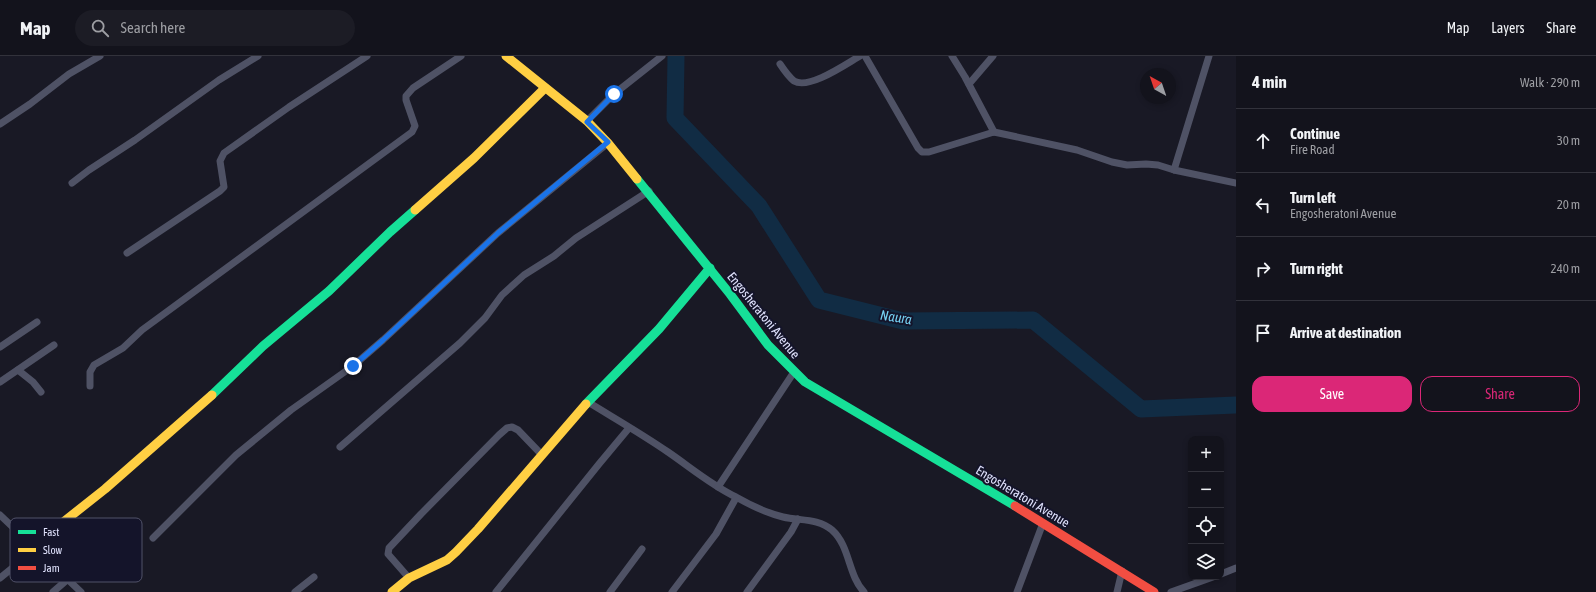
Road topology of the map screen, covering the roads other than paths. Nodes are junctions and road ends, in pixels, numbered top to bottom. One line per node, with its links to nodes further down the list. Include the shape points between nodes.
1 (100, 56): 16 (street, via 69,74)
2 (258, 56): 20 (street, via 218,80)
3 (367, 56): 23 (street, via 224,153 220,161 224,187)
4 (461, 56): 31 (street, via 413,88 406,96 415,126 412,132 142,330 123,348 94,365 90,372)
5 (506, 56): 14 (street, Engosheratoni Avenue)
6 (662, 56): 15 (street, via 614,94)
7 (860, 56): 12 (street, via 827,75 802,84 794,81)
8 (865, 56): 17 (street, via 922,152 930,152)
9 (952, 56): 13 (street)
10 (993, 56): 13 (street)
11 (1209, 56): 19 (street)
12 (780, 64)
13 (969, 84): 17 (street)
14 (545, 88): 15 (street, Engosheratoni Avenue); 40 (street, via 474,158 395,227 328,291 263,346 161,441)
15 (587, 122): 18 (street, Engosheratoni Avenue)
16 (0, 124)
17 (994, 132): 19 (street, via 1077,150 1112,162 1127,165 1158,165)
18 (608, 142): 22 (street, Engosheratoni Avenue); 44 (street, via 504,228 359,361 291,410 236,455)
19 (1174, 170): 21 (street)
20 (72, 183)
21 (1236, 183)
22 (649, 191): 24 (street, Engosheratoni Avenue); 35 (street, via 576,238 520,279 502,295 481,323 460,343)
23 (127, 253)
24 (710, 268): 29 (street, Engosheratoni Avenue, via 768,345); 33 (street, via 659,329)
25 (37, 322): 27 (street)
26 (54, 345): 28 (street)
27 (0, 347)
28 (18, 370): 30 (street); 32 (street)
29 (794, 372): 37 (street); 42 (street, Engosheratoni Avenue, via 837,402)
30 (0, 382)
31 (90, 386)
32 (41, 392)
33 (588, 402): 34 (street); 36 (street)
34 (630, 428): 37 (street); 60 (street, via 598,464)
35 (340, 447)
36 (542, 455): 52 (street, via 456,552 447,560); 52 (street, via 512,427 499,435 389,548 388,554)
37 (718, 487): 38 (street)
38 (736, 498): 41 (street, via 762,510); 62 (street, via 716,534)
39 (0, 515): 43 (street)
40 (67, 518)
41 (798, 519): 63 (street, via 792,532); 64 (street, via 808,519 833,531 845,550 858,584)
42 (1044, 523): 48 (street, Engosheratoni Avenue); 65 (street)
43 (10, 524)
44 (152, 538)
45 (642, 549): 61 (street)
46 (1236, 568): 49 (street)
47 (10, 570): 51 (street)
48 (1122, 571): 66 (street); 67 (street, Engosheratoni Avenue)
49 (1224, 573)
50 (314, 576): 58 (street)
51 (0, 578)
52 (408, 578): 59 (street)
53 (1205, 580): 68 (street)
54 (64, 582): 56 (street)
55 (71, 582): 57 (street)
56 (52, 592)
57 (81, 592)
58 (294, 592)
59 (392, 592)
60 (496, 592)
61 (610, 592)
62 (672, 592)
63 (746, 592)
64 (864, 592)
65 (1017, 592)
66 (1116, 592)
67 (1154, 592)
68 (1171, 592)

